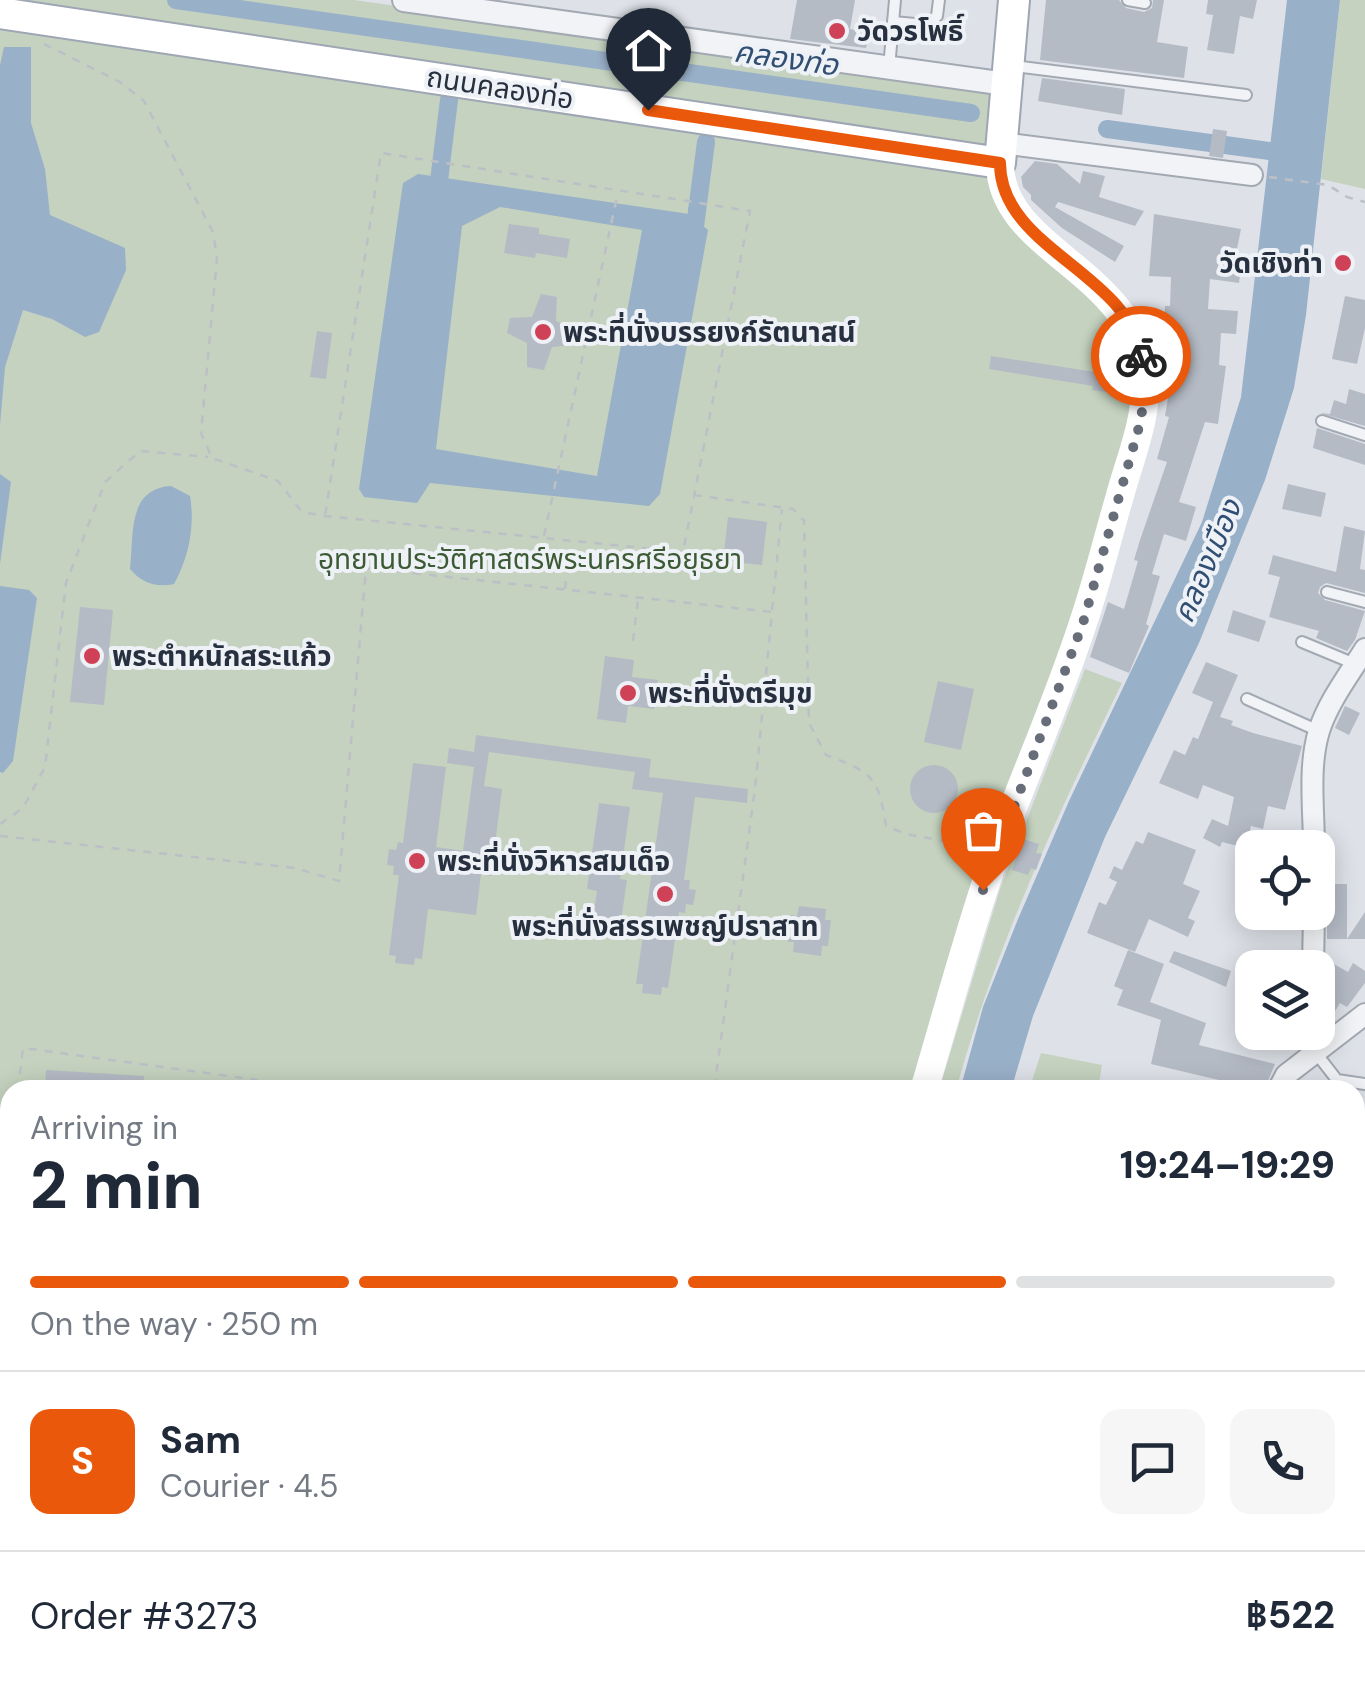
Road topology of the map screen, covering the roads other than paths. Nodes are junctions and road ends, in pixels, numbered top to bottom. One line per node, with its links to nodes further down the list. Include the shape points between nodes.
1 (404, 0): 9 (street)
2 (895, 0): 8 (lane)
3 (939, 0): 8 (lane, via 937,16 926,25)
4 (1014, 0): 10 (main road)
5 (1128, 0): 6 (lane)
6 (1145, 3)
7 (0, 13): 12 (main road, ถนนคลองท่อ)
8 (894, 22): 9 (lane)
9 (889, 68): 10 (street)
10 (1007, 74): 11 (lane); 12 (main road)
11 (1246, 96)
12 (1000, 153): 13 (street); 27 (main road, via 1005,199 1126,319 1140,344 1145,383 1141,420 1083,623 997,851)
13 (1252, 175)
14 (1322, 421): 15 (lane)
15 (1365, 434)
16 (1327, 592): 17 (lane)
17 (1365, 602)
18 (1302, 642): 19 (lane)
19 (1360, 657): 21 (street)
20 (1247, 700): 21 (lane)
21 (1318, 731): 22 (street)
22 (1314, 830)
23 (1364, 1015): 24 (street)
24 (1335, 1031)
25 (1307, 1050): 28 (street)
26 (1316, 1050): 29 (lane)
27 (927, 1080)
28 (1283, 1080)
29 (1332, 1080)

